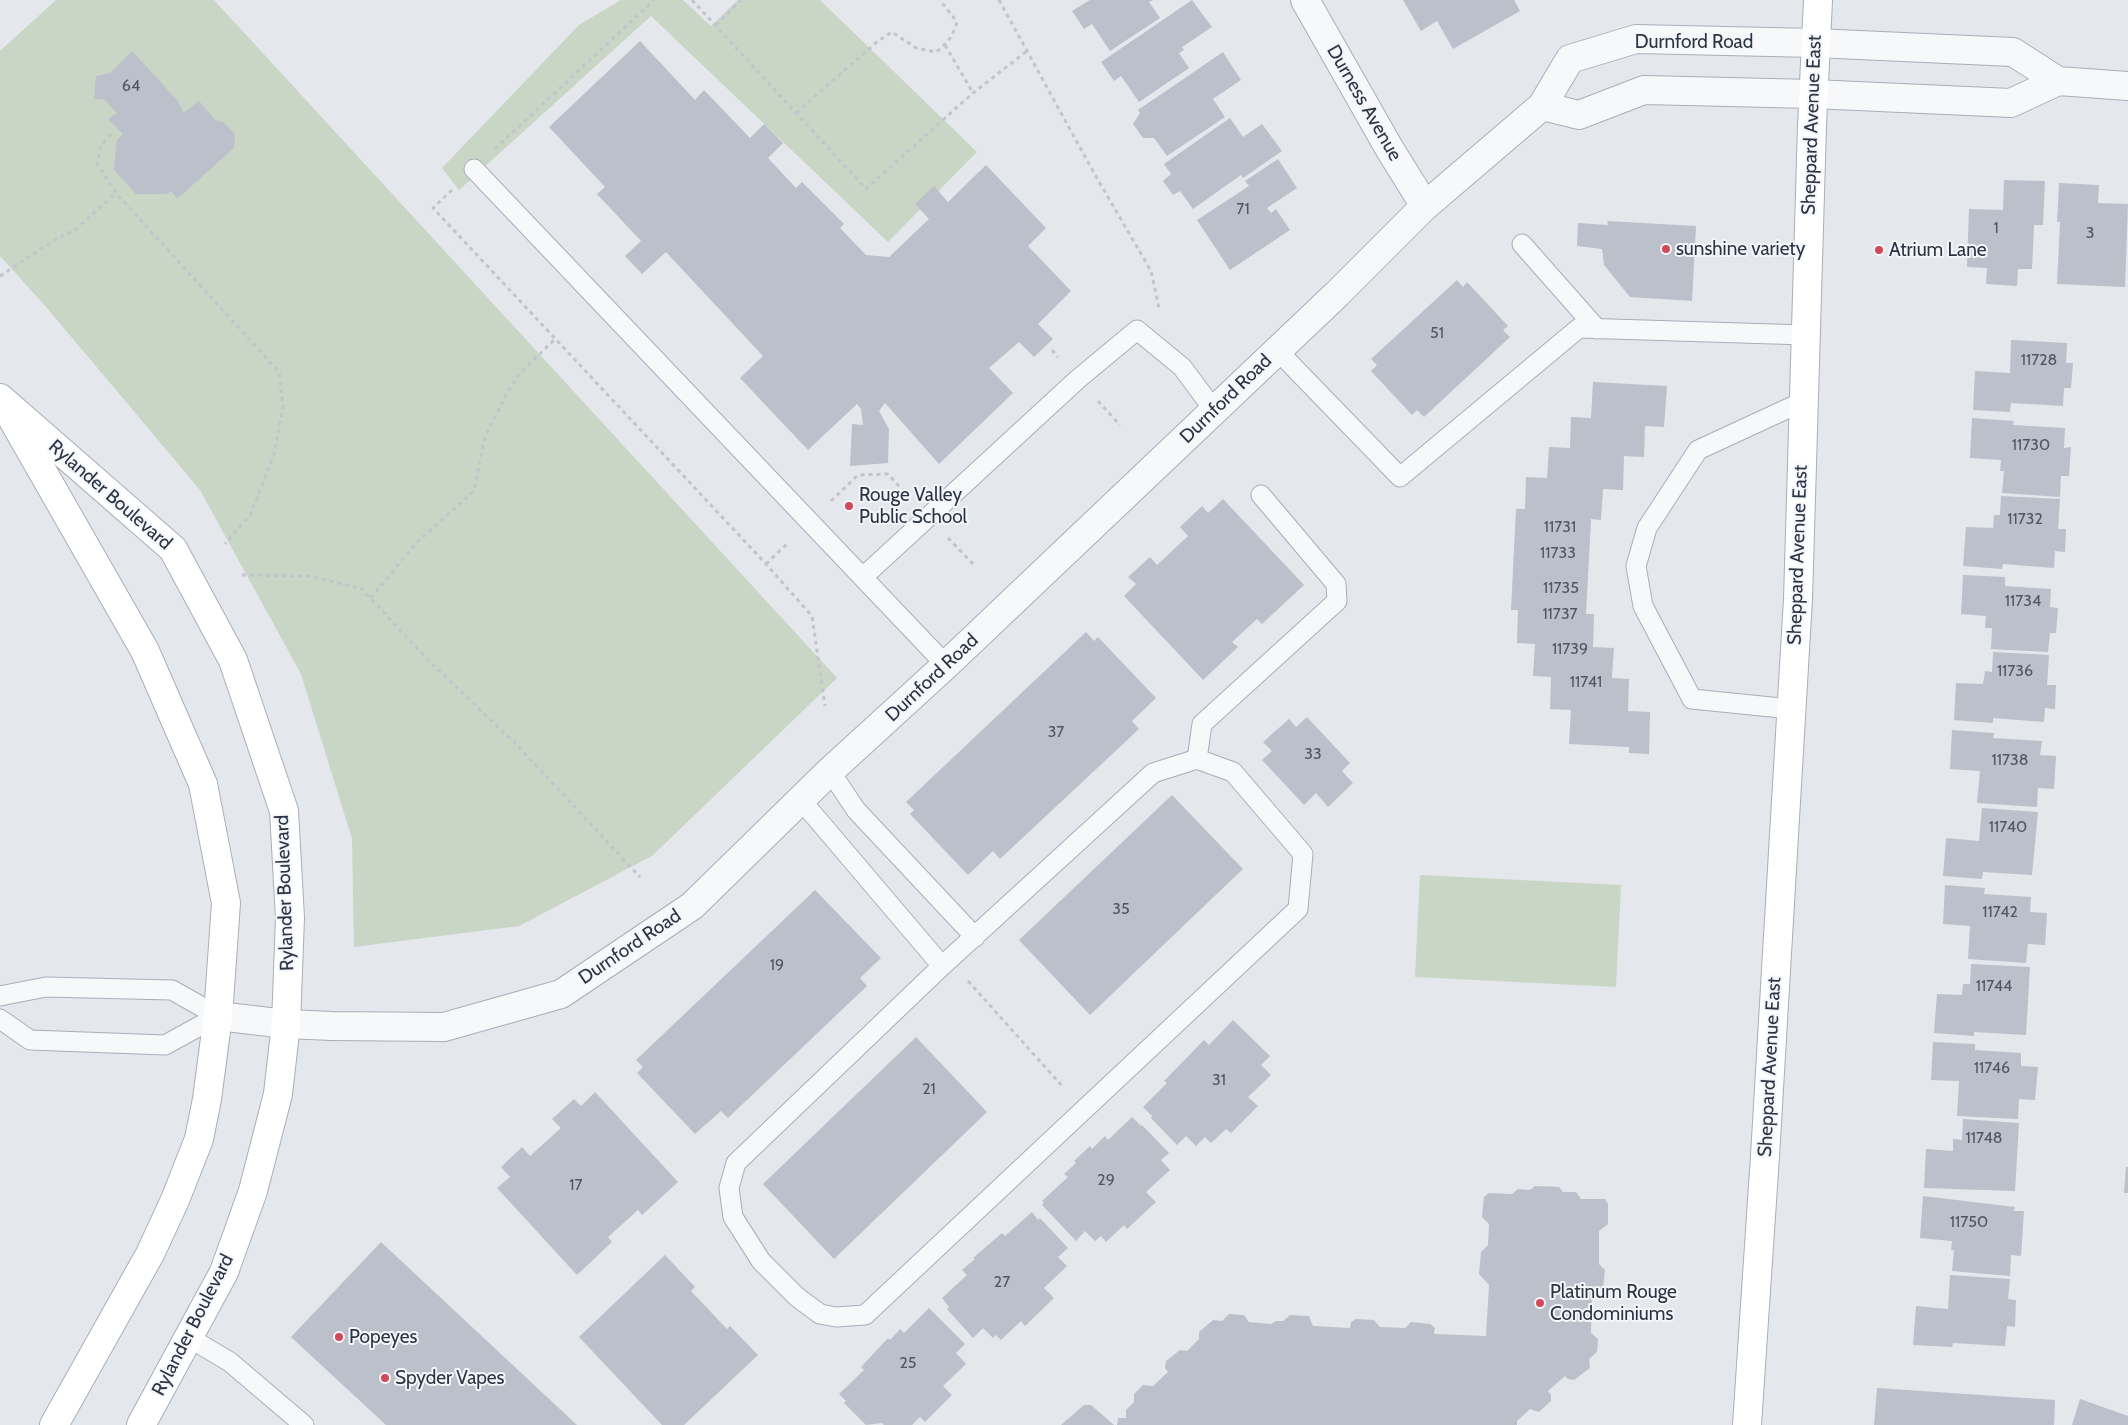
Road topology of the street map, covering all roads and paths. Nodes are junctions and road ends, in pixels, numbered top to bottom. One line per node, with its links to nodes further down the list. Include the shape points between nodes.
1 (654, 0): 19 (path)
2 (692, 0): 8 (path)
3 (741, 0): 8 (path)
4 (940, 0): 10 (path, via 957,22)
5 (999, 0): 11 (path)
6 (1305, 0): 21 (street, Durness Avenue)
7 (1818, 0): 9 (street, Sheppard Avenue East)
8 (716, 25): 17 (path)
9 (1815, 43): 12 (street, via 2013,52); 15 (street, Sheppard Avenue East); 16 (street, Durnford Road, via 1636,39 1570,59)
10 (945, 45): 14 (path); 17 (path, via 936,52 916,48 892,32)
11 (1027, 51): 14 (path); 24 (path, via 1151,271)
12 (2058, 81): 13 (street); 15 (street, via 2011,103)
13 (2128, 86)
14 (973, 93): 17 (path, via 866,189)
15 (1813, 94): 16 (street, via 1644,90 1579,115); 26 (street, Sheppard Avenue East)
16 (1542, 106): 21 (street, Durnford Road)
17 (796, 113)
18 (111, 134): 20 (path, via 101,146 97,163)
19 (474, 169): 27 (path, via 433,208); 34 (lane)
20 (116, 193): 23 (path, via 76,229); 35 (path, via 279,372 283,406 274,455 250,515)
21 (1425, 206): 28 (street, Durnford Road)
22 (1522, 244): 25 (lane)
23 (0, 276)
24 (1159, 308)
25 (1597, 328): 26 (lane); 28 (lane, via 1579,328 1400,477)
26 (1806, 335): 30 (street, Sheppard Avenue East)
27 (555, 339): 36 (path); 40 (path, via 520,372 507,393 485,438 474,491 416,543)
28 (1277, 350): 31 (street, Durnford Road)
29 (1, 400): 51 (street, Rylander Boulevard, via 146,651 203,784 226,903); 53 (street, Rylander Boulevard, via 173,549 234,660 284,811 290,918)
30 (1804, 401): 43 (street, Sheppard Avenue East); 43 (lane, via 1698,450 1647,528 1636,566 1643,606 1692,699)
31 (1214, 410): 33 (lane, via 1182,367 1137,330 1078,379); 41 (street, Durnford Road)
32 (1261, 495): 44 (lane, via 1336,584 1337,601 1202,724)
33 (928, 517): 34 (path, via 888,474 858,475); 37 (path); 39 (lane)
34 (810, 522): 36 (path); 39 (lane)
35 (225, 544)
36 (766, 564): 42 (path, via 812,616)
37 (973, 564)
38 (242, 575): 40 (path, via 308,576 362,589)
39 (863, 577): 41 (lane)
40 (371, 598): 47 (path, via 427,659 517,745)
41 (946, 665): 45 (street, Durnford Road)
42 (825, 706)
43 (1791, 709): 59 (street, Sheppard Avenue East)
44 (1197, 759): 48 (lane, via 1153,773); 54 (lane, via 1233,772 1303,854 1298,909)
45 (830, 771): 46 (street, Durnford Road); 48 (lane, via 856,810)
46 (801, 800): 49 (lane); 53 (street, Durnford Road, via 692,906 561,994 444,1027)
47 (640, 877)
48 (974, 937): 49 (lane)
49 (945, 963): 54 (path); 54 (lane, via 736,1163 729,1188 733,1217 761,1261 797,1297 820,1314 836,1317 865,1314)
50 (0, 996): 51 (lane, via 46,987 172,990)
51 (218, 1016): 52 (lane, via 165,1045 30,1040); 53 (street, Durnford Road); 57 (street, Rylander Boulevard, via 199,1139 175,1200 150,1254)
52 (0, 1019)
53 (286, 1024): 55 (street, Rylander Boulevard, via 278,1094 253,1191 224,1272)
54 (1084, 1110)
55 (188, 1337): 56 (lane, via 230,1362); 58 (street, Rylander Boulevard)
56 (299, 1423)
57 (54, 1425)
58 (141, 1425)
59 (1747, 1425)

